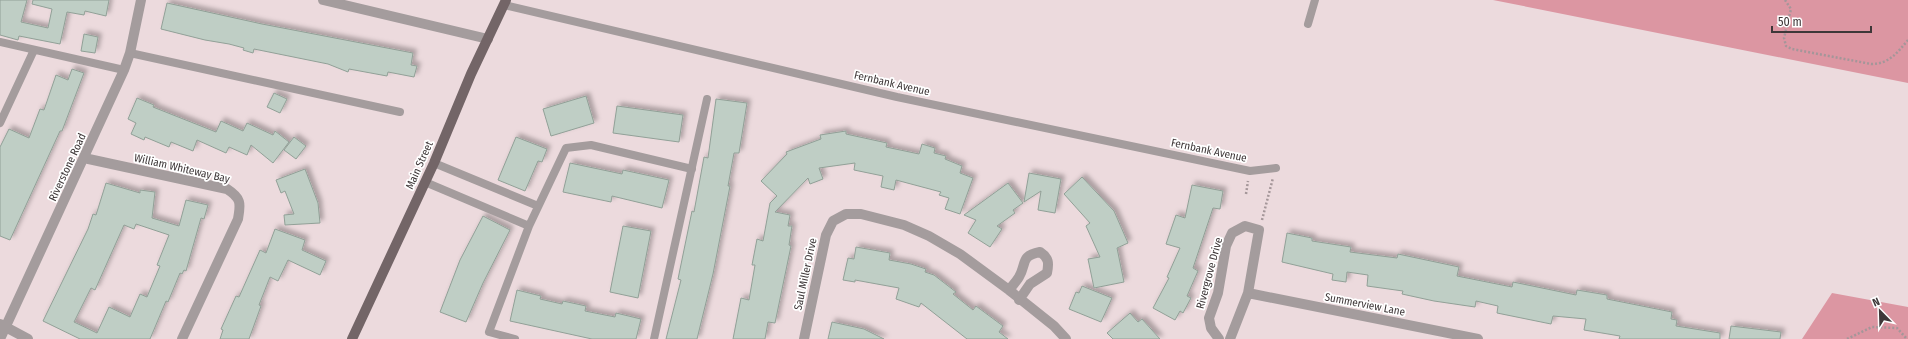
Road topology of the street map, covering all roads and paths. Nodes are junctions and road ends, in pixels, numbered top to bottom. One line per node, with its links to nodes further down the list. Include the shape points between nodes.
1 (141, 0): 11 (street, Riverstone Road)
2 (323, 0): 7 (street)
3 (1315, 0): 6 (lane)
4 (1784, 0): 8 (path, via 1791,9 1784,38 1786,46 1792,50 1881,64 1889,60)
5 (505, 2): 7 (main road, Main Street); 18 (lane, Fernbank Avenue, via 897,97 1250,171)
6 (1308, 24)
7 (488, 39): 17 (main road, Main Street)
8 (1908, 40)
9 (0, 42): 10 (lane)
10 (34, 50): 12 (lane); 15 (lane)
11 (130, 53): 12 (street, Riverstone Road); 14 (lane)
12 (124, 70): 16 (street, Riverstone Road)
13 (707, 98): 19 (lane)
14 (400, 112)
15 (0, 123)
16 (84, 158): 27 (street, Riverstone Road); 30 (street, William Whiteway Bay, via 228,189 237,196 241,207 238,219)
17 (434, 163): 20 (main road, Main Street); 21 (lane)
18 (1276, 168): 23 (path)
19 (692, 169): 21 (lane, via 591,145 566,148); 33 (lane)
20 (425, 182): 22 (lane); 31 (main road, Main Street)
21 (538, 206): 22 (lane)
22 (528, 226): 32 (lane, via 489,332)
23 (1259, 230): 25 (street); 36 (street, Rivergrove Drive, via 1244,226 1232,233 1226,246 1218,293 1209,318 1211,328)
24 (1009, 290): 26 (street, Saul Miller Drive); 26 (street, via 1020,276 1024,261 1031,254 1040,252 1046,256 1049,263 1047,273 1030,284); 34 (street, Saul Miller Drive, via 960,254 929,236 904,225 861,214 846,214 833,221 826,235)
25 (1248, 293): 37 (street); 38 (street, Summerview Lane)
26 (1019, 300): 35 (street, Saul Miller Drive, via 1054,326)
27 (3, 325): 28 (street, Riverstone Road); 29 (street)
28 (0, 339)
29 (28, 339)
30 (182, 339)
31 (352, 339)
32 (515, 339)
33 (654, 339)
34 (804, 339)
35 (1066, 339)
36 (1219, 339)
37 (1230, 339)
38 (1478, 339)
39 (1847, 339): 40 (path, via 1872,327 1896,328)
40 (1907, 339)

